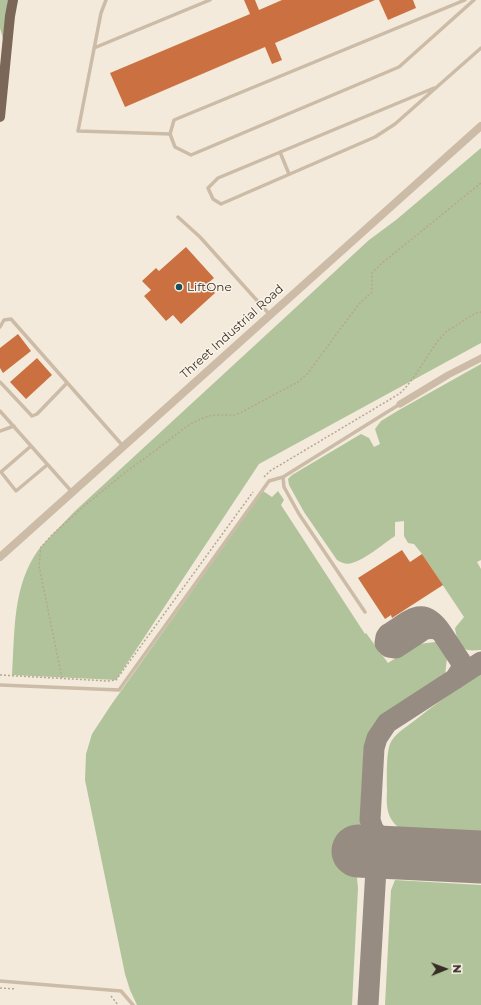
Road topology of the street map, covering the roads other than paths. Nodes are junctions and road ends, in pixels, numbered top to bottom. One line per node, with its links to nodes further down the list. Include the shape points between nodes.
1 (13, 0): 9 (main road)
2 (106, 0): 6 (lane)
3 (210, 0): 6 (lane)
4 (465, 0): 11 (lane, via 174,120)
5 (474, 0): 11 (lane, via 399,67 191,155 175,147)
6 (94, 48): 11 (lane, via 78,131)
7 (481, 48): 8 (lane)
8 (434, 88): 12 (lane); 13 (lane, via 395,124 375,137)
9 (0, 117)
10 (481, 126): 15 (street, Threet Industrial Road)
11 (170, 134)
12 (280, 152): 13 (lane); 13 (lane, via 218,178 208,188 213,199 221,204)
13 (289, 174)
14 (178, 217): 15 (lane, via 200,237)
15 (270, 315): 25 (street, Threet Industrial Road)
16 (0, 327): 19 (lane, via 4,320 11,319)
17 (481, 358): 20 (street)
18 (0, 382): 19 (lane, via 32,416)
19 (67, 383): 25 (lane)
20 (400, 404): 27 (lane)
21 (0, 411): 22 (lane)
22 (14, 426): 23 (lane); 24 (lane)
23 (0, 431)
24 (32, 446): 26 (lane); 26 (lane, via 1,472 16,491)
25 (123, 446): 28 (street, Threet Industrial Road)
26 (47, 464): 28 (lane)
27 (283, 477): 30 (lane, via 284,486 299,514); 31 (lane, via 269,481 118,690)
28 (72, 492): 29 (street, Threet Industrial Road)
29 (0, 557)
30 (365, 612)
31 (0, 685)
32 (0, 981): 33 (lane, via 121,991)
33 (133, 1005)

